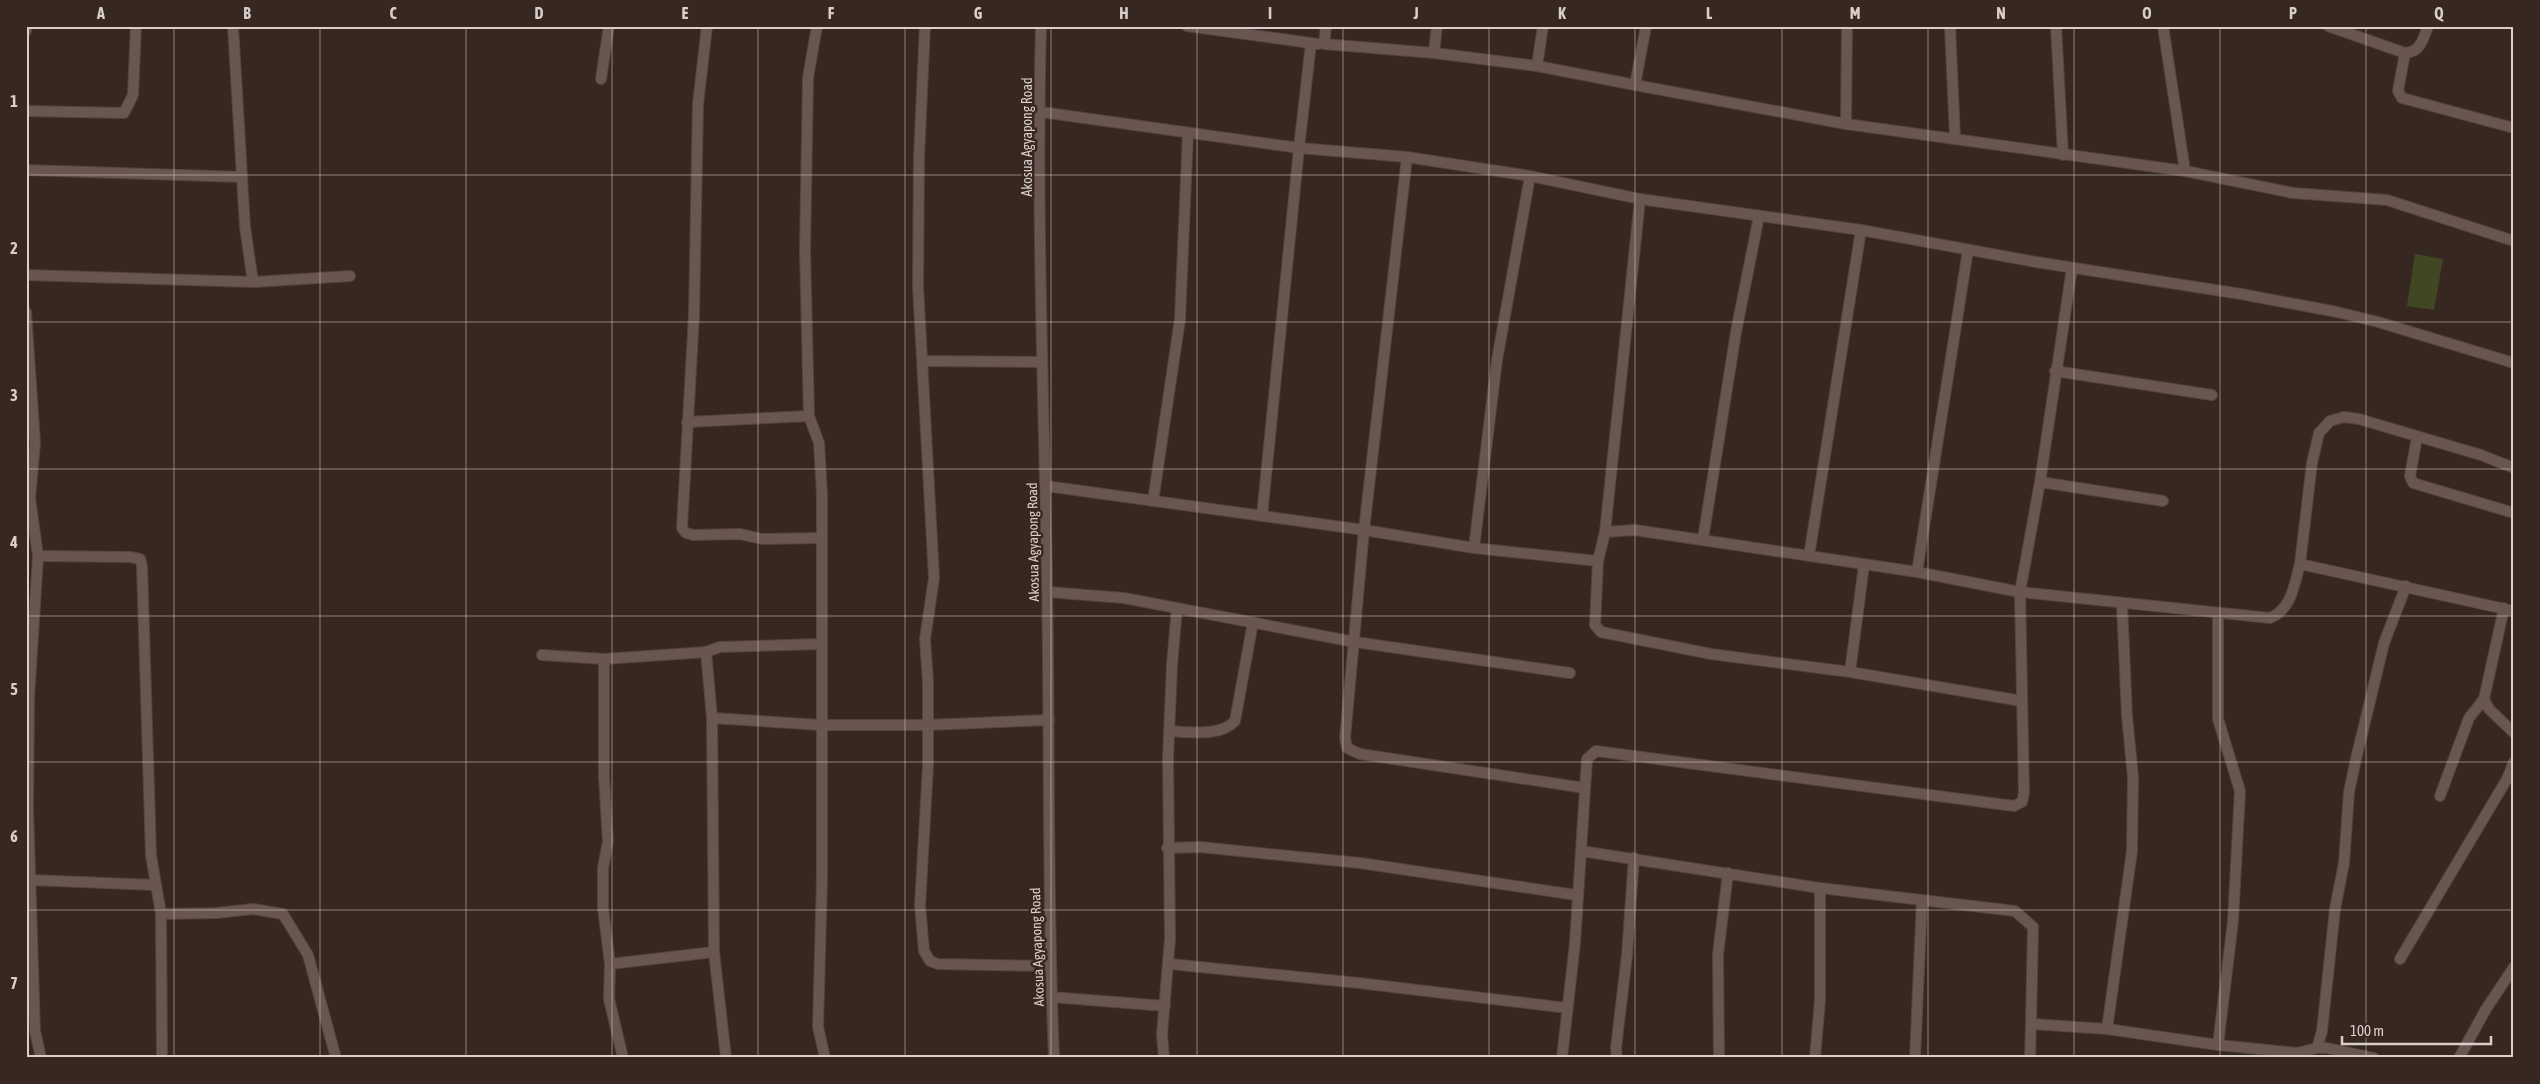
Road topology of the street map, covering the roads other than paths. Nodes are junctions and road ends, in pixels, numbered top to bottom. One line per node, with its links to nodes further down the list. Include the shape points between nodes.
1 (26, 26): 21 (street)
2 (136, 26): 29 (street, via 133,95 124,114)
3 (233, 26): 41 (street)
4 (608, 26): 27 (street)
5 (707, 26): 58 (street, via 698,104 694,315)
6 (817, 26): 57 (street, via 808,88 805,251)
7 (925, 26): 52 (street, via 918,220 919,325)
8 (1041, 26): 30 (street, Akosua Agyapong Road)
9 (1187, 26): 19 (street)
10 (1326, 26): 23 (street)
11 (1437, 26): 24 (street)
12 (1543, 26): 26 (street)
13 (1646, 26): 28 (street)
14 (1847, 26): 31 (street)
15 (1950, 26): 34 (street)
16 (2056, 26): 36 (street)
17 (2163, 26): 39 (street)
18 (2428, 26): 25 (street, via 2419,49)
19 (1210, 27): 22 (street)
20 (2333, 27): 25 (street)
21 (26, 31)
22 (1311, 43): 23 (street); 35 (street)
23 (1324, 44): 24 (street)
24 (1434, 53): 26 (street)
25 (2405, 53): 32 (street, via 2398,91 2402,98)
26 (1537, 66): 28 (street)
27 (601, 79)
28 (1635, 85): 31 (street)
29 (26, 111)
30 (1041, 112): 33 (street); 53 (street, Akosua Agyapong Road)
31 (1846, 124): 34 (street)
32 (2514, 128)
33 (1188, 133): 35 (street); 64 (street, via 1180,319)
34 (1955, 137): 36 (street)
35 (1299, 148): 37 (street); 67 (street)
36 (2064, 155): 39 (street)
37 (1407, 157): 40 (street); 68 (street)
38 (26, 170): 41 (street)
39 (2185, 171): 45 (street, via 2293,193 2387,200)
40 (1530, 176): 42 (street); 72 (street, via 1497,360)
41 (242, 177): 50 (street)
42 (1640, 198): 43 (street); 69 (street)
43 (1759, 216): 44 (street); 71 (street, via 1736,332)
44 (1861, 230): 46 (street); 74 (street)
45 (2514, 241)
46 (1968, 250): 47 (street); 78 (street)
47 (2072, 268): 54 (street, via 2337,312); 55 (street)
48 (26, 275): 50 (street)
49 (350, 276): 50 (street)
50 (253, 282)
51 (26, 312): 63 (street, via 36,443)
52 (923, 361): 53 (street); 99 (street, via 934,578 925,639)
53 (1042, 362): 62 (street, Akosua Agyapong Road)
54 (2514, 363)
55 (2055, 371): 56 (street); 61 (street)
56 (2212, 395)
57 (810, 416): 58 (street); 70 (street, via 820,452)
58 (687, 422): 70 (street, via 681,516 686,533 740,534 762,539)
59 (2417, 437): 60 (street); 66 (street, via 2410,476 2413,483); 76 (street, via 2359,419 2344,417 2330,421 2319,433 2312,463)
60 (2514, 468)
61 (2040, 482): 65 (street); 81 (street)
62 (1046, 486): 64 (street); 80 (street, Akosua Agyapong Road)
63 (28, 498): 73 (street)
64 (1153, 501): 67 (street)
65 (2163, 501)
66 (2514, 513)
67 (1262, 516): 68 (street)
68 (1364, 530): 72 (street); 87 (street)
69 (1606, 532): 71 (street, via 1635,530); 75 (street)
70 (822, 538): 88 (street)
71 (1703, 538): 74 (street)
72 (1474, 548): 75 (street)
73 (38, 556): 108 (street, via 29,698); 111 (street, via 140,559 151,855)
74 (1809, 556): 77 (street)
75 (1598, 561): 92 (street, via 1595,625 1601,632 1711,654)
76 (2300, 564): 79 (street); 85 (street, via 2287,607 2280,614 2270,618)
77 (1864, 565): 78 (street); 92 (street)
78 (1918, 572): 81 (street)
79 (2406, 586): 84 (street); 128 (street, via 2384,643 2356,759 2322,1031)
80 (1048, 592): 83 (street, via 1124,598); 97 (street, Akosua Agyapong Road)
81 (2020, 592): 82 (street); 95 (street)
82 (2122, 604): 85 (street); 126 (street, via 2133,777 2132,851)
83 (1178, 608): 86 (street); 100 (street)
84 (2509, 610): 94 (street)
85 (2218, 613): 127 (street, via 2218,719 2240,790 2233,921)
86 (1253, 622): 87 (street); 100 (street, via 1235,722 1230,727 1215,730)
87 (1355, 642): 93 (street); 103 (street, via 1344,738 1347,748 1360,754)
88 (821, 644): 89 (street, via 720,647); 98 (street)
89 (706, 652): 91 (street); 96 (street)
90 (542, 655): 91 (street)
91 (604, 659): 118 (street, via 604,777 608,841 603,868 602,908)
92 (1850, 672): 95 (street)
93 (1570, 673)
94 (2484, 699): 101 (street, via 2504,726); 104 (street, via 2469,718)
95 (2022, 701): 103 (street, via 2024,793 2022,802 2014,806 1596,751 1587,759)
96 (712, 718): 98 (street); 116 (street)
97 (1049, 720): 99 (street); 120 (street, Akosua Agyapong Road)
98 (822, 724): 99 (street); 134 (street, via 818,1027)
99 (927, 724): 120 (street, via 928,766 920,905 924,951 930,961 938,964)
100 (1169, 731): 105 (street)
101 (2514, 732)
102 (2514, 762): 117 (street)
103 (1585, 788): 106 (street)
104 (2440, 796)
105 (1167, 848): 113 (street, via 1200,847 1360,863); 119 (street)
106 (1581, 850): 107 (street); 113 (street)
107 (1634, 858): 109 (street); 138 (street)
108 (28, 867): 110 (street)
109 (1728, 873): 112 (street); 139 (street, via 1718,954)
110 (32, 880): 111 (street); 129 (street, via 35,1031)
111 (155, 885): 115 (street)
112 (1820, 888): 114 (street); 140 (street, via 1820,1000)
113 (1576, 895): 124 (street, via 1575,943)
114 (1922, 900): 125 (street, via 2015,911 2034,927); 141 (street)
115 (161, 914): 130 (street); 131 (street, via 253,909 283,914 308,955)
116 (714, 952): 118 (street); 133 (street)
117 (2400, 959)
118 (610, 964): 132 (street, via 610,999)
119 (1170, 964): 123 (street); 124 (street)
120 (1051, 966): 122 (street, Akosua Agyapong Road)
121 (2514, 967): 144 (street)
122 (1052, 997): 123 (street); 135 (street, Akosua Agyapong Road)
123 (1164, 1006): 136 (street)
124 (1567, 1008): 137 (street)
125 (2031, 1024): 126 (street); 142 (street)
126 (2107, 1029): 127 (street)
127 (2218, 1045): 128 (street, via 2298,1053)
128 (2317, 1048): 143 (street)
129 (41, 1058)
130 (162, 1058)
131 (336, 1058)
132 (622, 1058)
133 (726, 1058)
134 (824, 1058)
135 (1054, 1058)
136 (1164, 1058)
137 (1562, 1058)
138 (1617, 1058)
139 (1719, 1058)
140 (1815, 1058)
141 (1915, 1058)
142 (2030, 1058)
143 (2374, 1058)
144 (2458, 1058)

